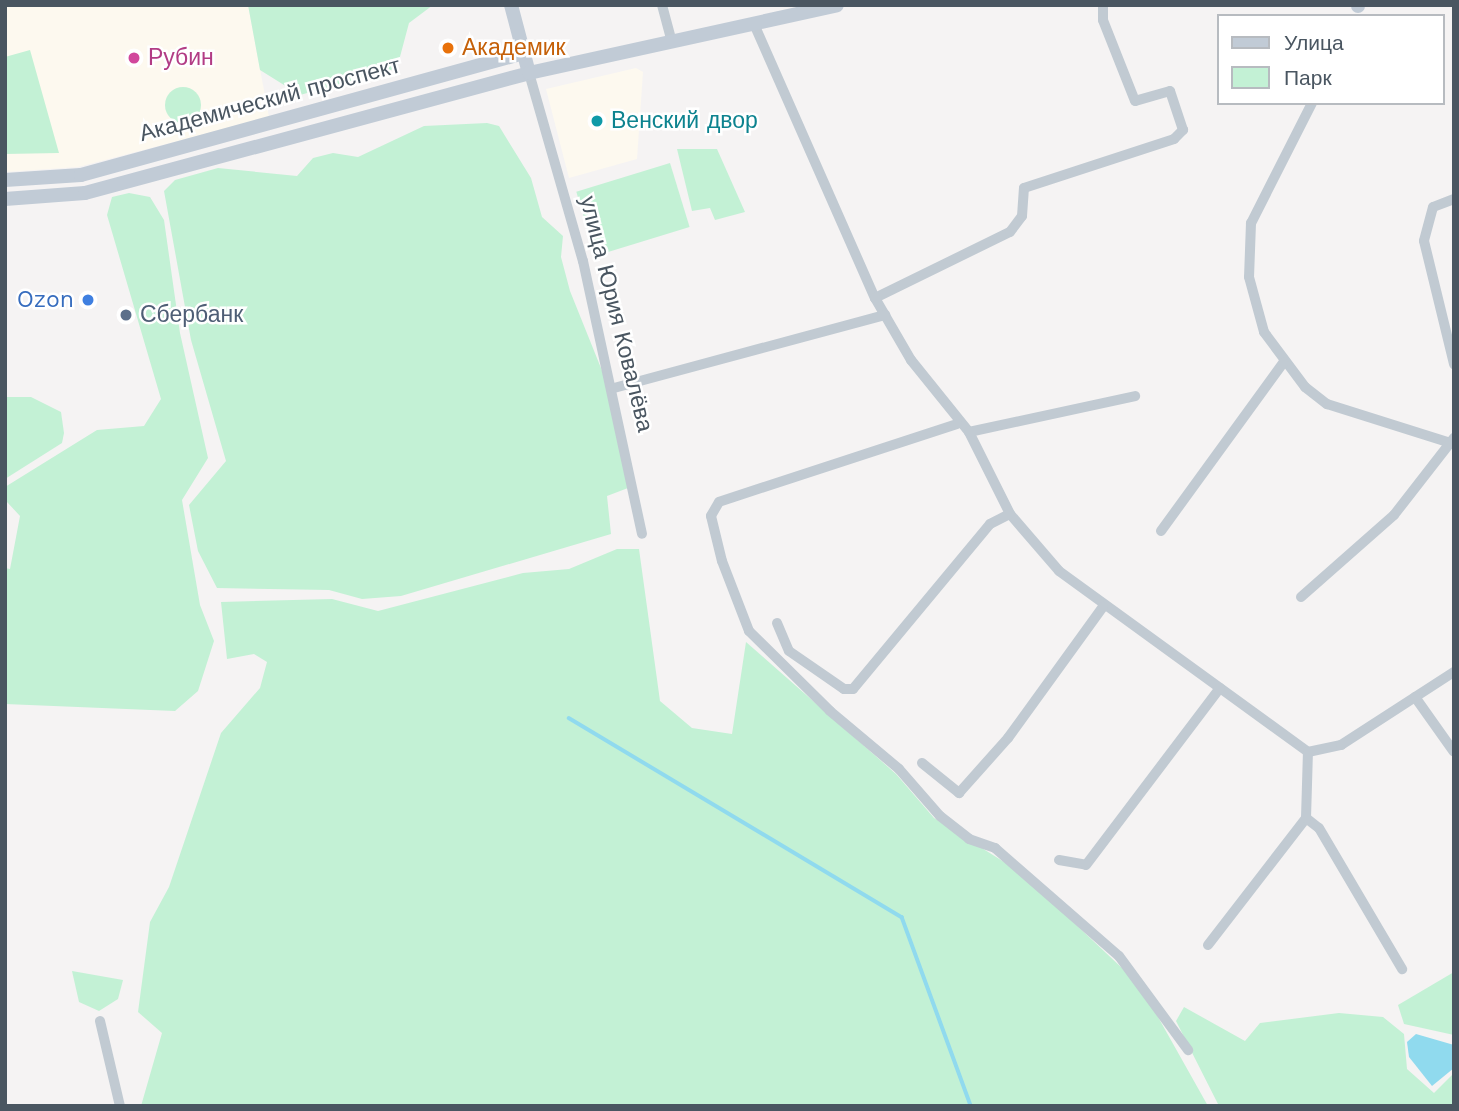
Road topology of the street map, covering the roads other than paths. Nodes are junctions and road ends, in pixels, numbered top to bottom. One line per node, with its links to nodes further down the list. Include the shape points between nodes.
1 (511, 5): 8 (main road)
2 (662, 5): 7 (street)
3 (837, 5): 5 (main road, Академический проспект)
4 (1103, 5): 18 (street, via 1103,20 1135,101 1170,91 1182,130 1174,139 1024,188 1022,216 1010,232)
5 (808, 8): 6 (main road, Академический проспект)
6 (754, 24): 7 (main road, Академический проспект); 18 (street)
7 (672, 42): 9 (main road, Академический проспект)
8 (524, 52): 9 (main road); 11 (main road, Академический проспект)
9 (529, 73): 12 (main road, Академический проспект); 22 (street, улица Юрия Ковалёва)
10 (1311, 105): 20 (street, via 1251,223 1249,277 1254,304)
11 (306, 116): 12 (main road); 13 (main road, Академический проспект)
12 (310, 134): 15 (main road, Академический проспект)
13 (81, 175): 14 (main road, Академический проспект); 15 (main road)
14 (5, 180)
15 (85, 193): 17 (main road, Академический проспект)
16 (1454, 199): 21 (street, via 1433,207 1424,241)
17 (5, 200)
18 (875, 298): 19 (street)
19 (885, 315): 22 (street); 24 (street)
20 (1283, 363): 26 (street, via 1305,387 1351,416); 28 (street)
21 (1454, 364)
22 (614, 388): 29 (street, улица Юрия Ковалёва)
23 (1135, 396): 25 (street)
24 (957, 424): 25 (street); 44 (street, via 719,502 711,516 722,561 749,631 830,711 899,769 940,816 969,839 995,848 1119,956)
25 (969, 432): 27 (street)
26 (1453, 442): 30 (street, via 1394,515)
27 (1010, 514): 31 (street, via 1059,571); 32 (street, via 990,524 853,689 844,689 789,651)
28 (1161, 531)
29 (642, 534)
30 (1301, 597)
31 (1103, 607): 34 (street); 38 (street, via 1008,738 959,793)
32 (777, 623)
33 (1454, 672): 35 (street)
34 (1220, 688): 37 (street); 40 (street, via 1086,865)
35 (1415, 697): 36 (street); 37 (street, via 1341,745)
36 (1454, 751)
37 (1308, 752): 39 (street)
38 (922, 763)
39 (1306, 818): 41 (street); 42 (street, via 1320,828)
40 (1059, 860)
41 (1208, 946)
42 (1402, 969)
43 (100, 1021): 45 (street)
44 (1188, 1050)
45 (120, 1106)

